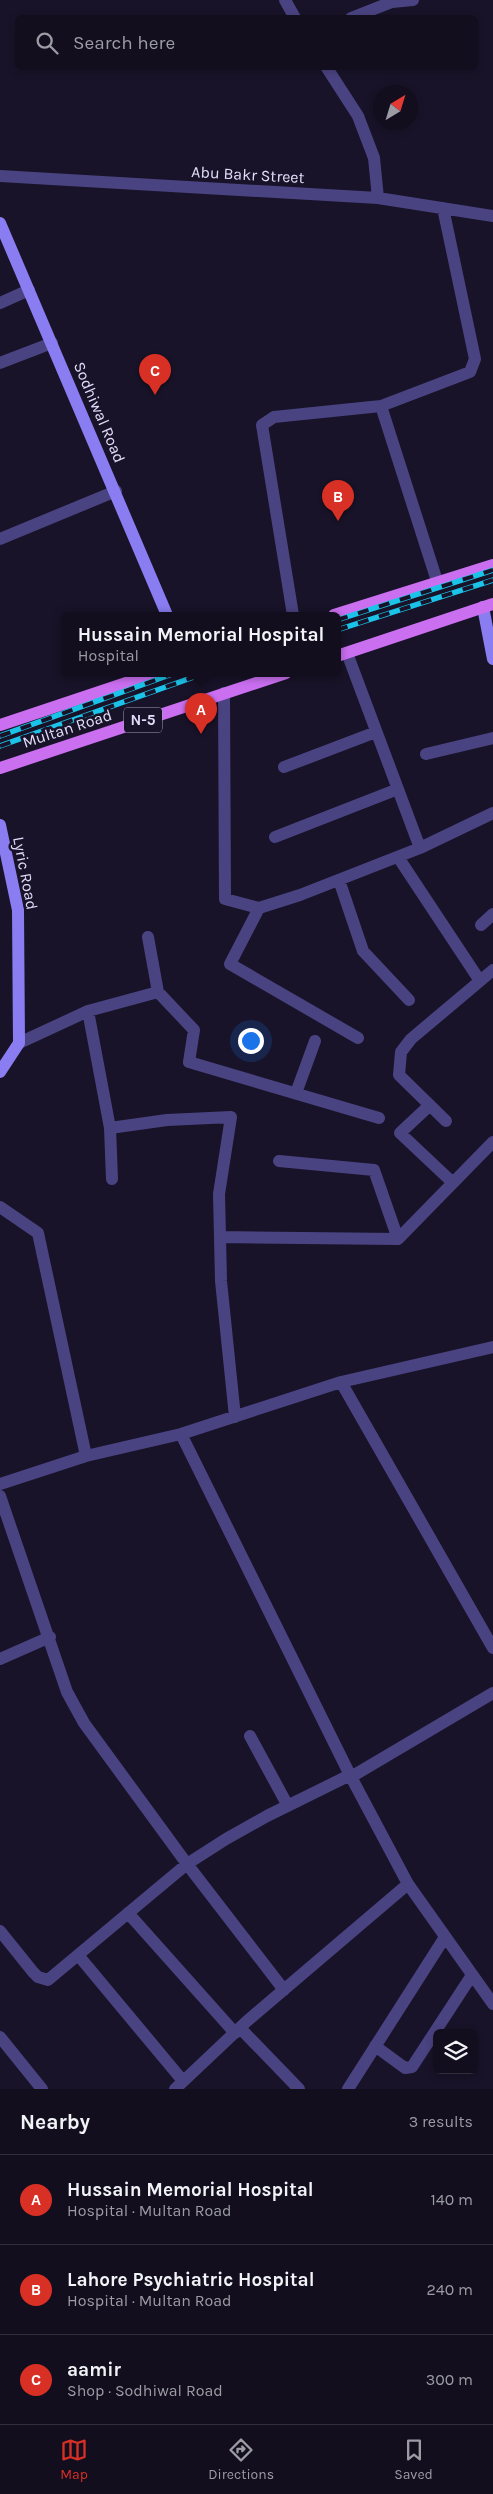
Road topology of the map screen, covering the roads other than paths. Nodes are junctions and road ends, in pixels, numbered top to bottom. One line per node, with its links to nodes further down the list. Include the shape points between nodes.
1 (285, 0): 3 (street)
2 (413, 0): 4 (street, via 392,2)
3 (293, 15)
4 (359, 15)
5 (329, 70): 7 (street, via 358,116 374,158)
6 (0, 176): 7 (street, Abu Bakr Street)
7 (378, 198): 8 (street, Abu Bakr Street)
8 (443, 208): 9 (street, Abu Bakr Street); 15 (street, via 476,359 470,372)
9 (493, 216)
10 (0, 223): 11 (street, Sodhiwal Road)
11 (29, 290): 12 (street); 13 (street, Sodhiwal Road)
12 (0, 303)
13 (52, 343): 14 (street); 16 (street, Sodhiwal Road)
14 (0, 363)
15 (381, 406): 19 (street); 22 (street, via 274,417 262,425)
16 (116, 491): 17 (street); 21 (street, Sodhiwal Road)
17 (0, 539)
18 (493, 565): 19 (main road)
19 (437, 581): 23 (main road)
20 (488, 606): 24 (main road); 25 (street)
21 (166, 612)
22 (293, 612)
23 (341, 613)
24 (342, 654): 30 (street)
25 (493, 659)
26 (143, 677): 29 (main road, Multan Road / N-5)
27 (274, 677): 28 (main road, Multan Road / N-5)
28 (224, 693): 34 (main road, Multan Road / N-5); 42 (street, via 225,899)
29 (0, 724)
30 (376, 732): 33 (street); 35 (street)
31 (493, 738): 32 (street)
32 (426, 754)
33 (284, 767)
34 (0, 768)
35 (398, 789): 38 (street); 39 (street)
36 (493, 813): 39 (street)
37 (0, 825): 53 (street, Lyric Road, via 18,910)
38 (275, 837)
39 (420, 848): 40 (street)
40 (398, 857): 41 (street); 47 (street)
41 (339, 880): 42 (street); 49 (street, via 363,951)
42 (259, 908): 51 (street, via 230,964)
43 (493, 914): 44 (street)
44 (481, 925)
45 (148, 937): 48 (street)
46 (493, 970): 47 (street)
47 (480, 981): 56 (street, via 411,1039 401,1052 399,1075)
48 (158, 992): 50 (street); 55 (street, via 194,1030 189,1062)
49 (409, 1000)
50 (88, 1011): 53 (street); 59 (street)
51 (358, 1038)
52 (315, 1041): 55 (street)
53 (19, 1043): 54 (street)
54 (0, 1072)
55 (296, 1094): 57 (street)
56 (430, 1105): 58 (street); 63 (street, via 400,1133)
57 (378, 1118)
58 (446, 1121)
59 (110, 1128): 62 (street); 65 (street, via 167,1120 231,1117 219,1194)
60 (493, 1142): 63 (street)
61 (279, 1161): 66 (street, via 374,1170)
62 (112, 1179)
63 (452, 1182): 66 (street)
64 (0, 1207): 71 (street, via 38,1233)
65 (220, 1237): 66 (street); 69 (street, via 221,1281)
66 (398, 1239)
67 (493, 1347): 68 (street)
68 (341, 1382): 69 (street); 75 (street)
69 (235, 1417): 70 (street)
70 (181, 1434): 71 (street); 79 (street)
71 (86, 1456): 72 (street)
72 (0, 1484)
73 (0, 1496): 74 (street)
74 (50, 1637): 76 (street); 81 (street, via 67,1692 84,1723)
75 (493, 1648)
76 (0, 1658)
77 (493, 1693): 79 (street)
78 (250, 1736): 80 (street)
79 (350, 1776): 80 (street); 82 (street)
80 (288, 1806): 81 (street, via 226,1839)
81 (188, 1864): 83 (street); 88 (street)
82 (408, 1884): 85 (street); 88 (street)
83 (128, 1913): 86 (street); 90 (street)
84 (0, 1931): 86 (street, via 38,1977 48,1980)
85 (445, 1937): 87 (street); 92 (street)
86 (78, 1955): 93 (street)
87 (472, 1975): 89 (street); 92 (street, via 412,2067 405,2068)
88 (284, 1990): 90 (street)
89 (493, 2004)
90 (238, 2030): 93 (street); 95 (street)
91 (0, 2037): 94 (street)
92 (375, 2046): 96 (street)
93 (179, 2085)
94 (42, 2089)
95 (299, 2089)
96 (348, 2089)

